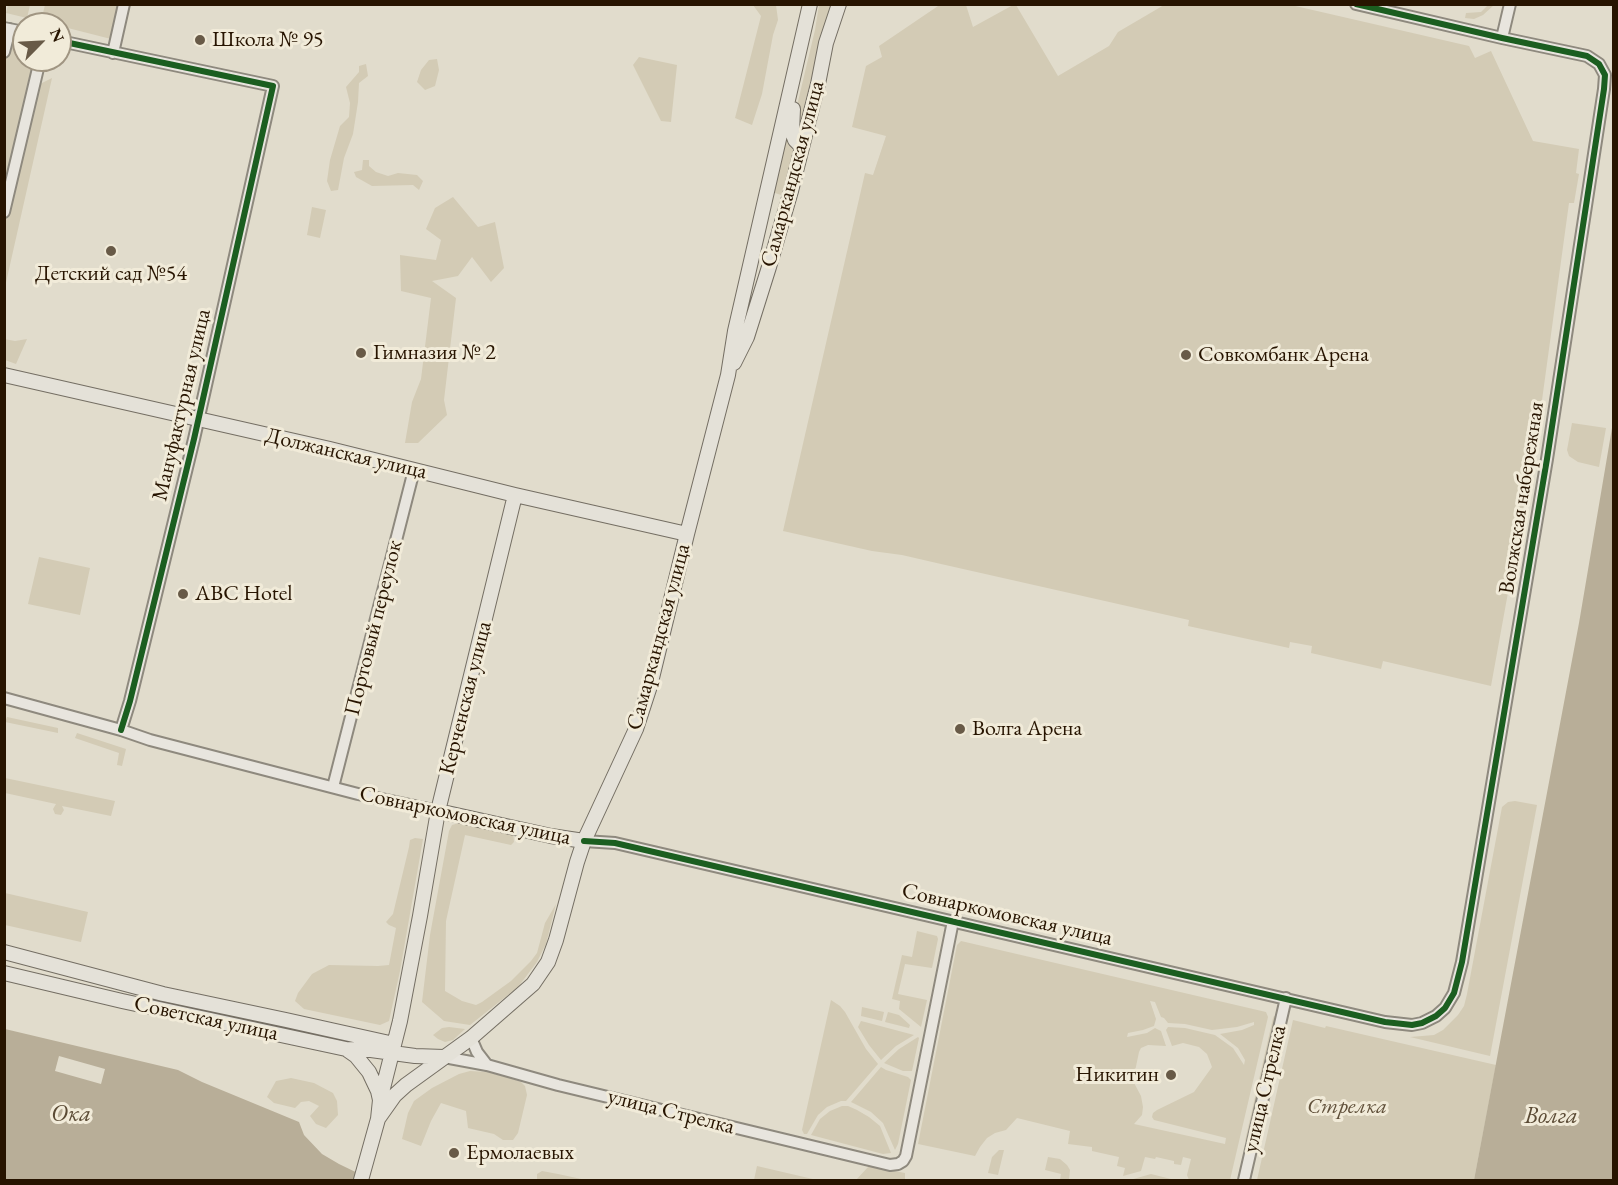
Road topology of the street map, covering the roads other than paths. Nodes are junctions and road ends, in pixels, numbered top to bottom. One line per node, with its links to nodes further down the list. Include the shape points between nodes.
1 (124, 4): 10 (street)
2 (810, 4): 12 (main road, Самаркандская улица)
3 (839, 4): 13 (main road, Самаркандская улица)
4 (1356, 4): 7 (street, Волжская набережная)
5 (1510, 4): 7 (street)
6 (7, 28): 9 (street)
7 (1502, 38): 30 (street, Волжская набережная, via 1587,56 1599,64 1605,75 1604,89 1547,459 1462,962 1454,993 1445,1008)
8 (72, 44): 10 (street)
9 (4, 52)
10 (113, 53): 17 (street, Мануфактурная улица, via 273,86)
11 (37, 72): 14 (street)
12 (791, 86): 13 (main road, via 795,98 792,132); 16 (main road, Самаркандская улица)
13 (802, 147): 16 (main road, Самаркандская улица, via 747,337)
14 (4, 212)
15 (4, 375): 17 (main road, Должанская улица)
16 (728, 375): 20 (main road, Самаркандская улица)
17 (198, 419): 18 (main road, Должанская улица); 22 (street, Мануфактурная улица)
18 (414, 470): 19 (main road, Должанская улица); 23 (street, Портовый переулок)
19 (515, 495): 20 (main road, Должанская улица); 24 (main road, Керченская улица)
20 (687, 534): 25 (main road, Самаркандская улица, via 636,729)
21 (4, 698): 22 (street, Совнаркомовская улица)
22 (121, 730): 23 (street, Совнаркомовская улица)
23 (333, 787): 24 (street, Совнаркомовская улица)
24 (438, 811): 25 (main road, Совнаркомовская улица); 33 (main road, Керченская улица)
25 (584, 841): 26 (street, Совнаркомовская улица, via 615,843); 31 (main road, Самаркандская улица, via 548,962 533,984)
26 (953, 921): 29 (street, Совнаркомовская улица); 35 (street, улица Стрелка, via 906,1156 898,1164)
27 (4, 952): 33 (main road, Советская улица, via 163,994 336,1030)
28 (4, 973): 32 (main road, Советская улица)
29 (1286, 998): 30 (street, Совнаркомовская улица, via 1385,1022); 39 (street, улица Стрелка)
30 (1422, 1023)
31 (471, 1038): 34 (main road, Самаркандская улица); 35 (street)
32 (346, 1049): 33 (main road, Советская улица); 36 (main road, via 369,1072)
33 (393, 1049): 34 (main road); 36 (main road, Керченская улица)
34 (444, 1057): 35 (street, улица Стрелка); 37 (main road, Самаркандская улица, via 395,1095)
35 (487, 1065)
36 (380, 1100): 37 (main road, Керченская улица)
37 (378, 1119): 38 (main road)
38 (361, 1180)
39 (1244, 1180)

